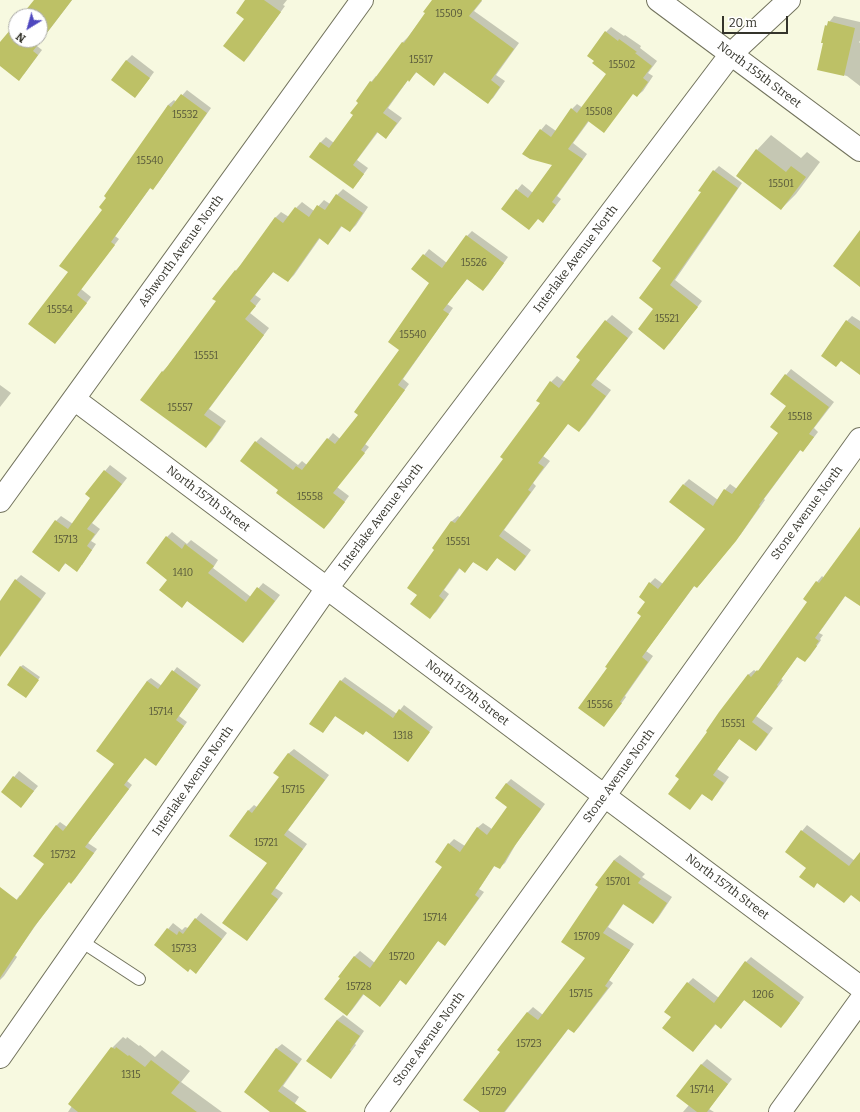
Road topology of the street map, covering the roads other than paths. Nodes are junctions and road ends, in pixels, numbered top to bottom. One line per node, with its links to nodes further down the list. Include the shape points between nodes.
1 (362, 0): 6 (street, Ashworth Avenue North)
2 (658, 0): 4 (street, North 155th Street)
3 (789, 0): 4 (street, Interlake Avenue North)
4 (731, 54): 5 (street, North 155th Street); 9 (street, Interlake Avenue North)
5 (860, 150)
6 (74, 399): 8 (street, Ashworth Avenue North); 9 (street, North 157th Street)
7 (860, 439): 10 (street, Stone Avenue North)
8 (0, 501)
9 (327, 588): 10 (street, North 157th Street); 11 (street, Interlake Avenue North)
10 (605, 795): 13 (street, North 157th Street); 16 (street, Stone Avenue North)
11 (81, 941): 12 (lane); 15 (street, Interlake Avenue North)
12 (139, 979)
13 (860, 987)
14 (860, 1001): 17 (street)
15 (0, 1057)
16 (376, 1112)
17 (780, 1112)

